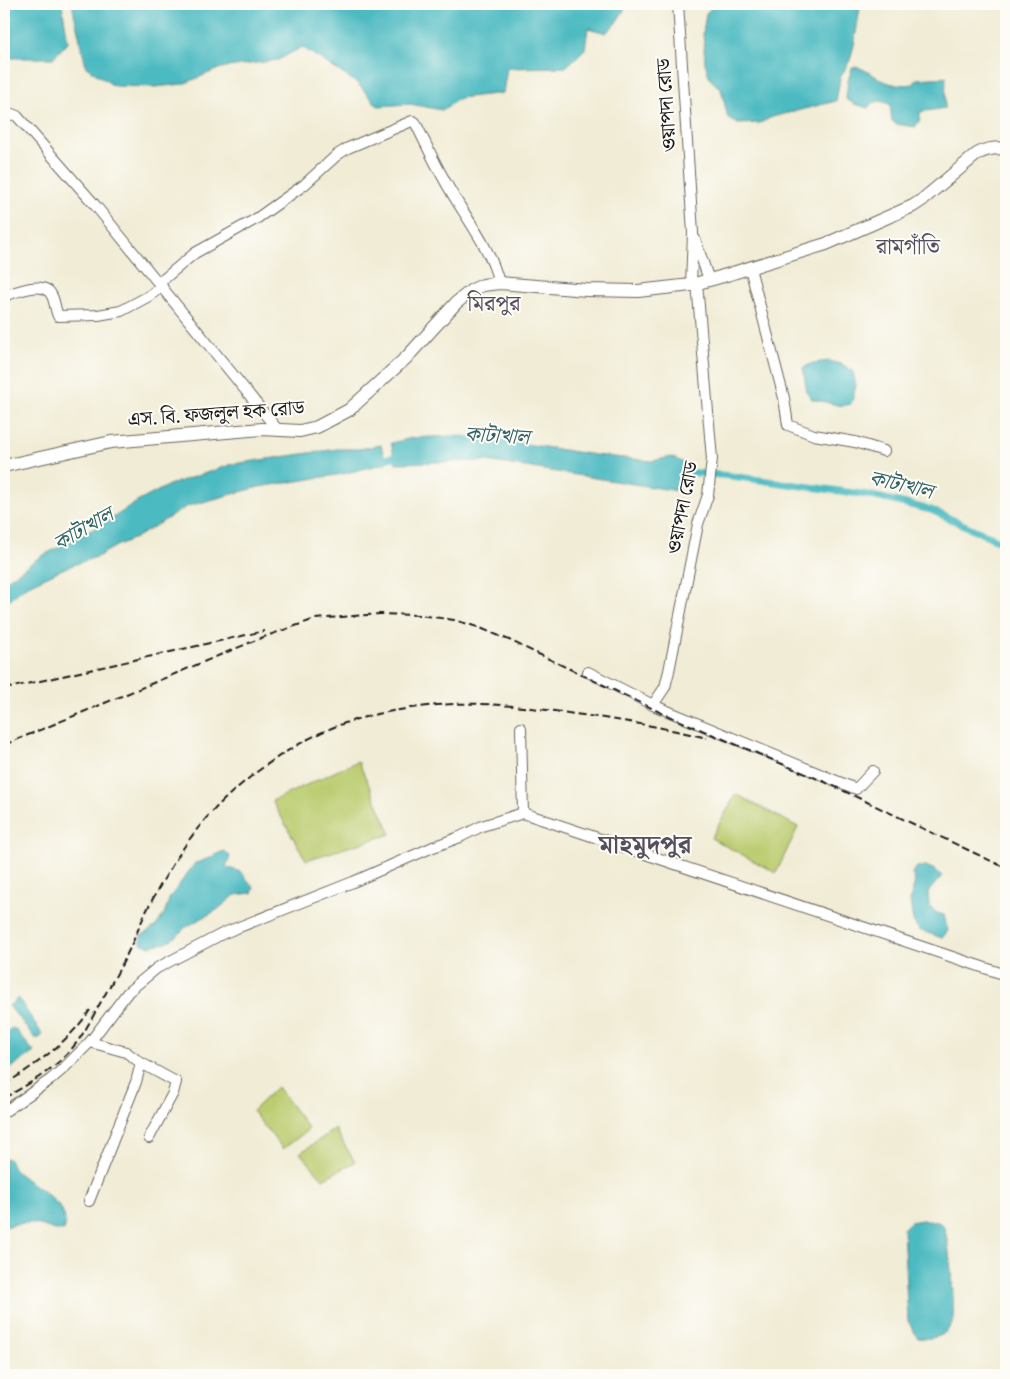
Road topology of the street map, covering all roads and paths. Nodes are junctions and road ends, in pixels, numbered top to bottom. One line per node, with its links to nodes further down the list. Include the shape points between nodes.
1 (678, 4): 4 (street, ওয়াপদা রোড)
2 (4, 118): 8 (street, via 12,114 17,116)
3 (1006, 148): 5 (main road, এস. বি. ফজলুল হক রোড, via 977,154 913,206 826,244)
4 (693, 234): 7 (street, ওয়াপদা রোড); 7 (street, ওয়াপদা রোড, via 690,271)
5 (750, 268): 7 (main road, এস. বি. ফজলুল হক রোড); 11 (street, via 788,425 814,435)
6 (499, 283): 7 (main road, এস. বি. ফজলুল হক রোড, via 638,291); 8 (street, via 488,250 445,182 412,121 337,155 304,186 256,219 195,253); 10 (main road, এস. বি. ফজলুল হক রোড, via 472,290 456,303 407,357 350,410 300,431)
7 (699, 283): 14 (street, ওয়াপদা রোড, via 712,459 708,495 698,524 667,680)
8 (160, 285): 9 (street, via 149,296 121,311 98,315 58,316 52,295 38,287); 10 (street)
9 (4, 296)
10 (277, 429): 12 (main road, এস. বি. ফজলুল হক রোড, via 111,442)
11 (884, 451)
12 (4, 466)
13 (588, 672): 14 (street)
14 (653, 705): 16 (street, via 856,790)
15 (521, 728): 17 (street)
16 (873, 771)
17 (523, 813): 18 (street); 19 (street, via 482,826 224,933 165,963 128,992)
18 (1006, 975)
19 (90, 1042): 20 (street, via 126,1052); 21 (street, via 50,1080)
20 (141, 1063): 22 (street, via 176,1082); 23 (street)
21 (4, 1112)
22 (149, 1138)
23 (89, 1201)

